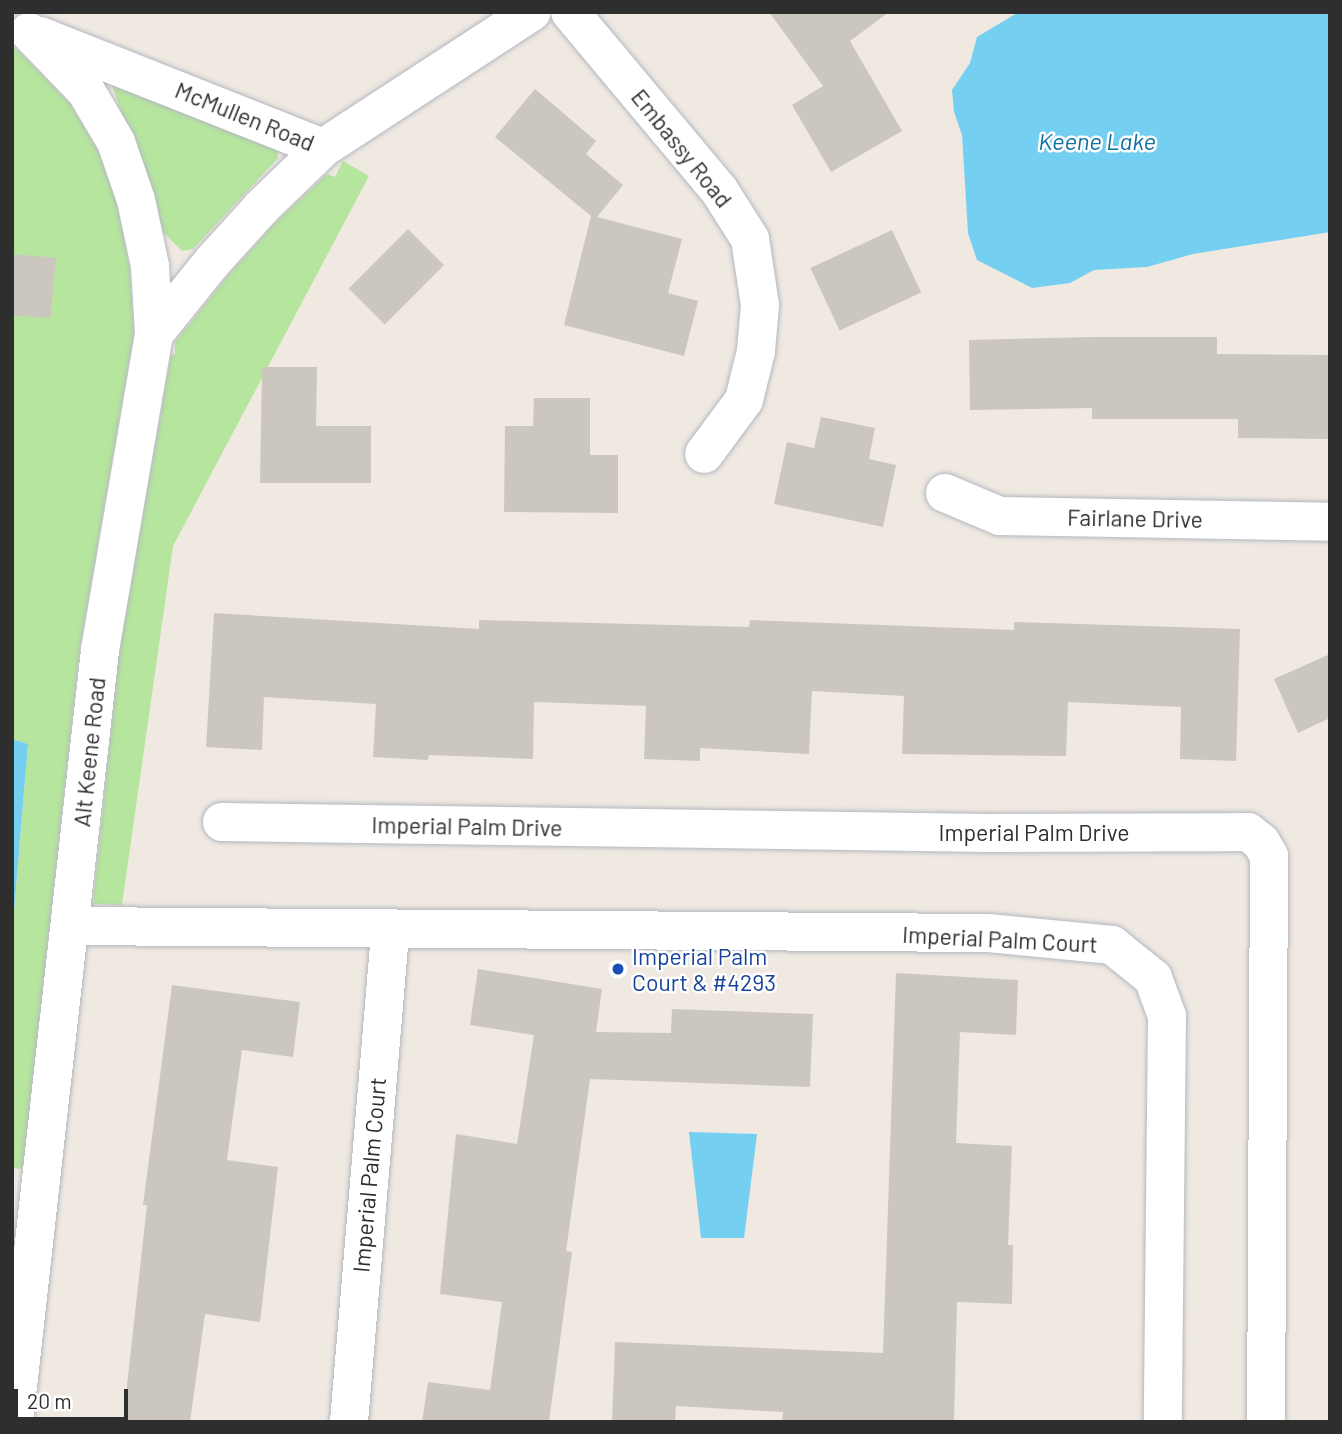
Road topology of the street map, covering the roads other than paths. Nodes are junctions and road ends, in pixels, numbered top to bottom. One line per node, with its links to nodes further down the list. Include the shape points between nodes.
1 (532, 12): 4 (street, McMullen Road)
2 (570, 12): 6 (street, Embassy Road, via 719,190 750,239 760,304 756,351 744,400)
3 (21, 28): 4 (street, McMullen Road); 5 (street, via 86,91 116,142 136,200 147,253)
4 (323, 148): 5 (street, Alt Keene Road, via 212,261)
5 (155, 334): 10 (street, Alt Keene Road, via 100,650)
6 (704, 454)
7 (945, 493): 8 (street, Fairlane Drive, via 1000,516)
8 (1330, 522)
9 (222, 822): 15 (street, Imperial Palm Drive, via 987,833 1248,832 1269,856)
10 (70, 926): 11 (street, Imperial Palm Court); 12 (street, Alt Keene Road)
11 (390, 929): 13 (street, Imperial Palm Court); 14 (street, Imperial Palm Court, via 988,933 1112,945 1153,978 1167,1016)
12 (15, 1422)
13 (349, 1422)
14 (1163, 1422)
15 (1266, 1422)

